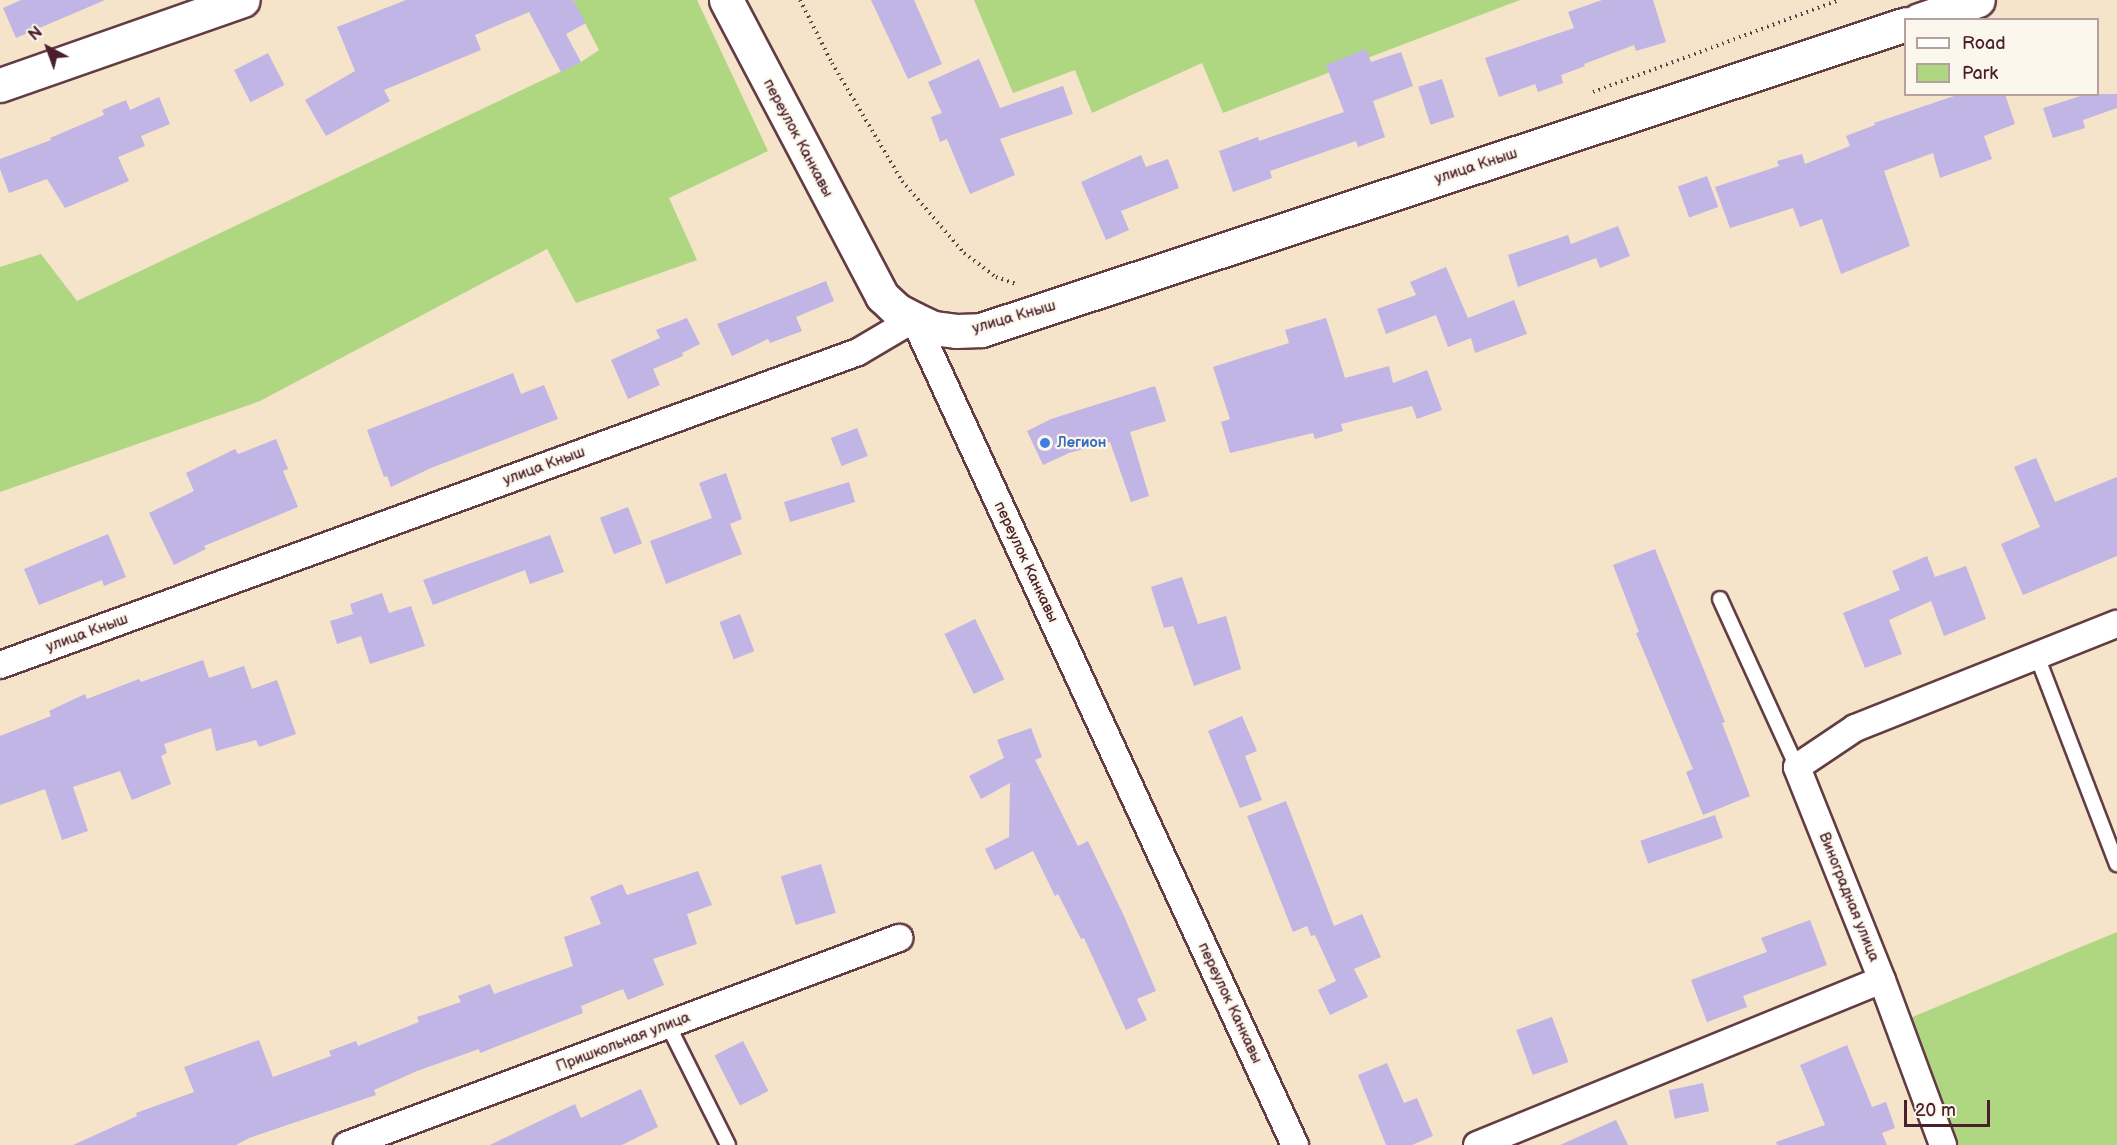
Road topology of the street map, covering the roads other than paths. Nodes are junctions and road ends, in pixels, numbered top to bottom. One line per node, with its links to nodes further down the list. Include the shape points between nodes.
1 (243, 0): 6 (street)
2 (726, 0): 7 (street, переулок Канкавы, via 874,283 890,304)
3 (1978, 0): 4 (street)
4 (1925, 18)
5 (1904, 24): 7 (street, улица Кныш, via 981,330 944,330)
6 (0, 86)
7 (914, 319): 11 (street, улица Кныш, via 858,352); 19 (street, переулок Канкавы)
8 (1720, 599): 12 (lane)
9 (2117, 624): 10 (street)
10 (2037, 656): 12 (street, via 1855,728); 13 (lane)
11 (0, 665)
12 (1797, 767): 15 (street, Виноградная улица)
13 (2117, 864)
14 (899, 938): 16 (street, Пришкольная улица)
15 (1882, 980): 20 (street, Виноградная улица); 21 (street)
16 (668, 1025): 17 (street, Пришкольная улица); 18 (lane)
17 (347, 1145)
18 (728, 1145)
19 (1295, 1145)
20 (1477, 1145)
21 (1943, 1145)

